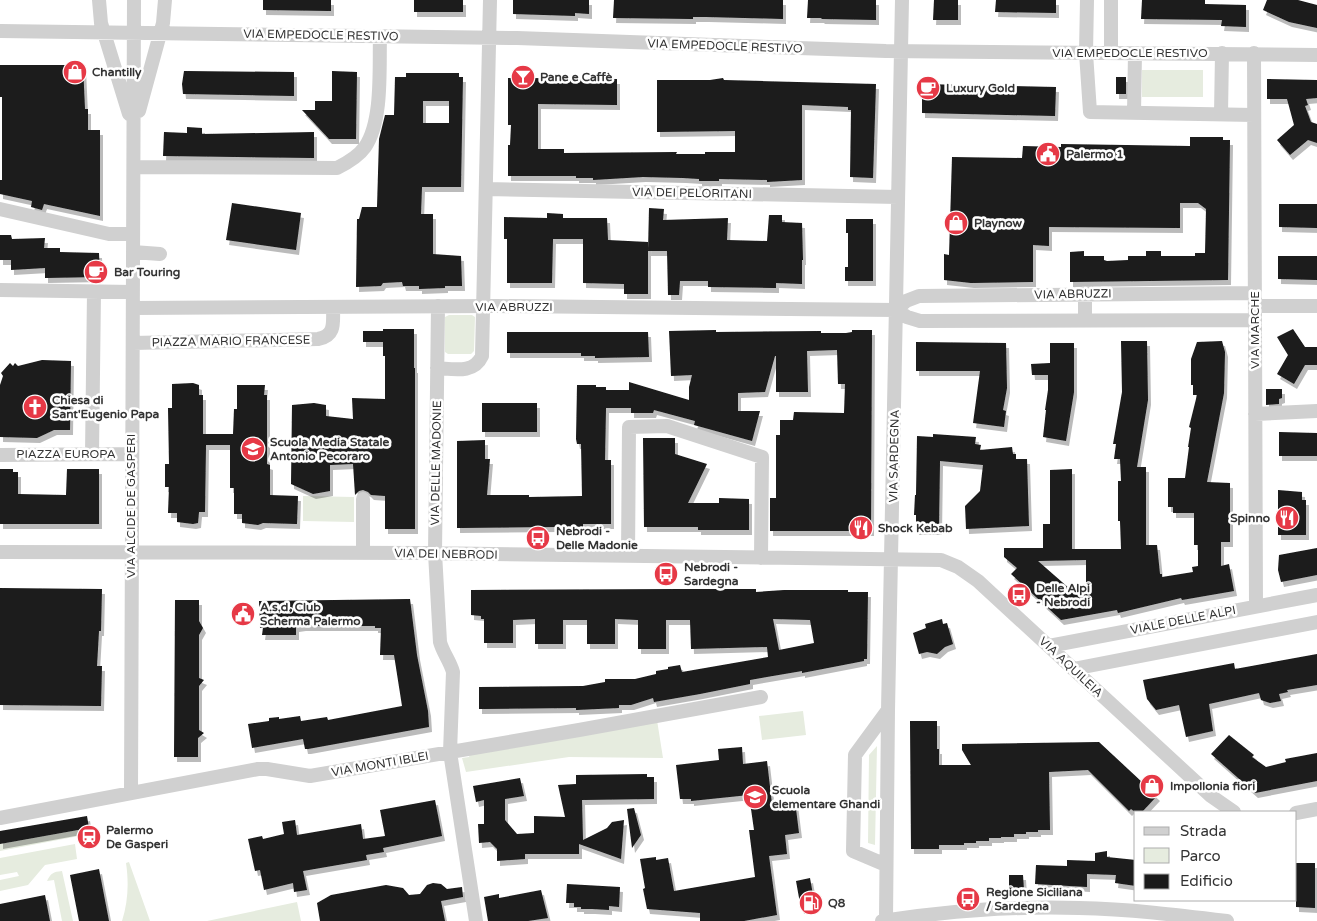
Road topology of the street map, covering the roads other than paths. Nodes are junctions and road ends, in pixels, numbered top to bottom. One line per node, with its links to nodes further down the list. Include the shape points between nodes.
1 (99, 0): 9 (street, VIA ALCIDE DE GASPERI)
2 (134, 0): 10 (street, VIA ALCIDE DE GASPERI)
3 (165, 0): 11 (street, VIA ALCIDE DE GASPERI)
4 (490, 0): 13 (street)
5 (902, 0): 14 (street, VIA SARDEGNA)
6 (1087, 0): 15 (street)
7 (1111, 0): 16 (street)
8 (0, 31): 9 (street, VIA EMPEDOCLE RESTIVO)
9 (104, 32): 10 (street, VIA EMPEDOCLE RESTIVO); 24 (street, VIA ALCIDE DE GASPERI)
10 (134, 32): 11 (street, VIA EMPEDOCLE RESTIVO); 24 (street, VIA ALCIDE DE GASPERI)
11 (161, 32): 12 (street, VIA EMPEDOCLE RESTIVO); 24 (street, VIA ALCIDE DE GASPERI)
12 (380, 36): 13 (street, VIA EMPEDOCLE RESTIVO); 25 (street, via 374,130 364,148 337,168)
13 (489, 38): 14 (street, VIA EMPEDOCLE RESTIVO); 26 (street)
14 (902, 52): 15 (street, VIA EMPEDOCLE RESTIVO); 27 (street, VIA SARDEGNA)
15 (1086, 53): 16 (street, VIA EMPEDOCLE RESTIVO); 21 (street, via 1090,112)
16 (1111, 53): 17 (street, VIA EMPEDOCLE RESTIVO)
17 (1134, 53): 18 (street, VIA EMPEDOCLE RESTIVO); 21 (street)
18 (1222, 53): 19 (street, VIA EMPEDOCLE RESTIVO); 22 (street)
19 (1254, 53): 20 (street, VIA EMPEDOCLE RESTIVO); 23 (street, VIA MARCHE)
20 (1317, 54)
21 (1134, 113): 22 (street)
22 (1221, 114): 23 (street)
23 (1254, 115): 40 (street, VIA MARCHE)
24 (134, 130): 25 (street, VIA ALCIDE DE GASPERI)
25 (134, 167): 29 (street, VIA ALCIDE DE GASPERI)
26 (486, 189): 27 (street, VIA DEI PELORITANI); 37 (street)
27 (898, 197): 42 (street, VIA SARDEGNA)
28 (0, 209): 29 (street, via 108,234)
29 (133, 234): 30 (street, VIA ALCIDE DE GASPERI)
30 (133, 252): 31 (street); 34 (street, VIA ALCIDE DE GASPERI)
31 (160, 254)
32 (0, 290): 33 (street)
33 (94, 292): 34 (street); 48 (street)
34 (133, 292): 41 (street, VIA ALCIDE DE GASPERI)
35 (1085, 293): 40 (street, VIA ABRUZZI); 42 (street, VIA ABRUZZI, via 919,296); 43 (street)
36 (438, 306): 37 (street, VIA ABRUZZI); 39 (street, VIA ABRUZZI); 45 (street, VIA DELLE MADONIE)
37 (483, 306): 42 (street, VIA ABRUZZI); 45 (street, via 482,356 479,362 468,369)
38 (1317, 306): 40 (street)
39 (333, 307): 41 (street, VIA ABRUZZI); 44 (street, PIAZZA MARIO FRANCESE, via 333,326 326,338)
40 (1255, 307): 43 (street, VIA ABRUZZI); 47 (street, VIA MARCHE)
41 (133, 308): 44 (street, VIA ALCIDE DE GASPERI)
42 (896, 310): 43 (street, VIA ABRUZZI, via 920,321); 58 (street, VIA SARDEGNA)
43 (1085, 320)
44 (132, 343): 49 (street, VIA ALCIDE DE GASPERI)
45 (437, 368): 55 (street, VIA DELLE MADONIE)
46 (1317, 411): 47 (street)
47 (1255, 414): 60 (street, VIA MARCHE)
48 (92, 454): 49 (street, PIAZZA EUROPA); 50 (street, PIAZZA EUROPA)
49 (132, 454): 53 (street, VIA ALCIDE DE GASPERI)
50 (0, 455)
51 (363, 498): 54 (street)
52 (0, 552): 53 (street, VIA DEI NEBRODI)
53 (131, 553): 54 (street, VIA DEI NEBRODI); 67 (street, VIA ALCIDE DE GASPERI)
54 (363, 553): 55 (street, VIA DEI NEBRODI)
55 (435, 553): 56 (street, VIA DEI NEBRODI); 66 (street, VIA DELLE MADONIE, via 440,642 453,672)
56 (628, 556): 57 (street, VIA DEI NEBRODI); 57 (street, via 629,427 667,426 762,457)
57 (761, 558): 58 (street, VIA DEI NEBRODI)
58 (892, 559): 62 (street, VIA AQUILEIA, via 932,559 958,567 978,581); 65 (street, VIA SARDEGNA)
59 (1317, 595): 60 (street, VIALE DELLE ALPI)
60 (1256, 606): 62 (street, VIALE DELLE ALPI)
61 (1317, 622): 63 (street)
62 (1049, 646): 63 (street, VIA AQUILEIA)
63 (1073, 669): 69 (street, VIA AQUILEIA, via 1211,796)
64 (761, 697): 66 (street, VIA MONTI IBLEI)
65 (888, 710): 72 (street, VIA SARDEGNA); 72 (street, via 856,755 853,852)
66 (450, 752): 67 (street, VIA MONTI IBLEI, via 310,776 258,769); 73 (street, VIA DELLE MADONIE)
67 (131, 792): 71 (street, VIA MONTI IBLEI)
68 (1317, 809): 70 (street)
69 (1233, 811)
70 (1297, 813)
71 (0, 818)
72 (886, 865): 74 (street, VIA SARDEGNA)
73 (476, 921)
74 (884, 921): 75 (street, via 985,909 1078,908 1154,912)
75 (1227, 921)

